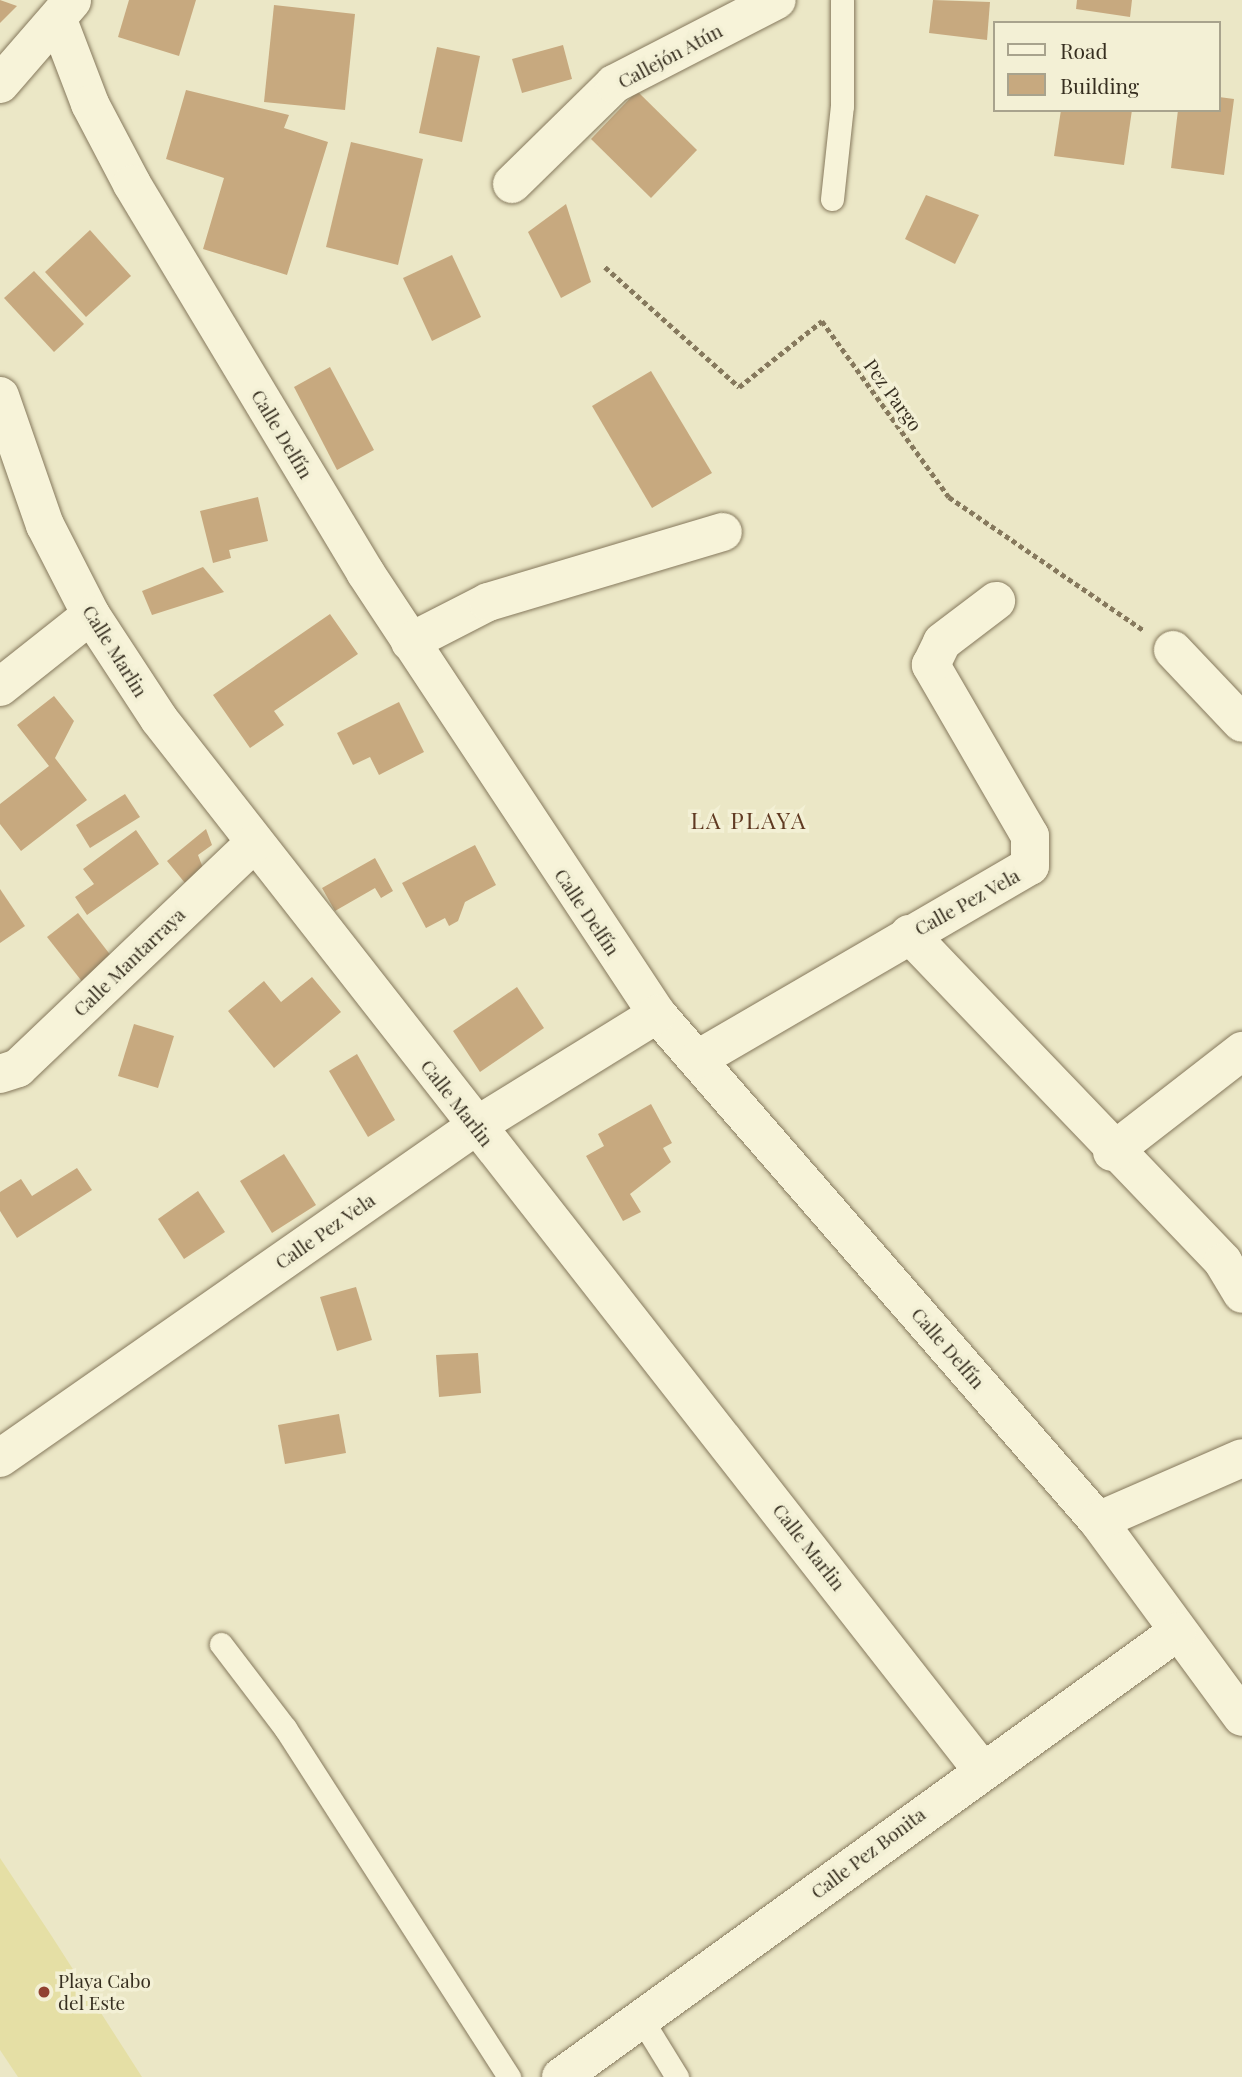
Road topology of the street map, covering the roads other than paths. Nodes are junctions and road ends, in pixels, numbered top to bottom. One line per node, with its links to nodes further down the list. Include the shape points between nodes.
1 (777, 0): 5 (street, Callejón Atún, via 614,84)
2 (842, 0): 6 (lane, via 842,106)
3 (65, 10): 4 (street); 11 (street, Calle Delfín, via 90,104 132,184)
4 (0, 84)
5 (512, 184)
6 (832, 199)
7 (0, 396): 10 (street, Calle Marlin, via 45,525)
8 (723, 532): 11 (street, via 488,602)
9 (996, 601): 16 (street, Calle Pez Vela, via 942,642 932,665 1034,852 1022,873)
10 (91, 615): 13 (street); 15 (street, Calle Marlin, via 159,719)
11 (410, 642): 17 (street, Calle Delfín)
12 (1173, 650): 14 (street)
13 (0, 687)
14 (1242, 723)
15 (254, 843): 20 (street, Calle Mantarraya, via 18,1068); 21 (street, Calle Marlin)
16 (909, 934): 19 (street, Calle Pez Vela); 22 (street)
17 (657, 1014): 19 (street, Calle Delfín); 21 (street, Calle Pez Vela)
18 (1242, 1051): 22 (street)
19 (698, 1059): 26 (street, Calle Delfín)
20 (0, 1074)
21 (476, 1126): 24 (street, Calle Pez Vela); 30 (street, Calle Marlin)
22 (1112, 1153): 23 (street, via 1223,1262)
23 (1242, 1294)
24 (0, 1458)
25 (1242, 1458): 26 (street)
26 (1098, 1521): 27 (street, Calle Delfín)
27 (1177, 1633): 29 (street, Calle Delfín); 30 (street, Calle Pez Bonita)
28 (221, 1644): 32 (lane, via 285,1728)
29 (1242, 1717)
30 (981, 1769): 31 (street, Calle Pez Bonita)
31 (642, 2020): 33 (street, Calle Pez Bonita); 34 (lane)
32 (509, 2077)
33 (561, 2077)
34 (677, 2077)

